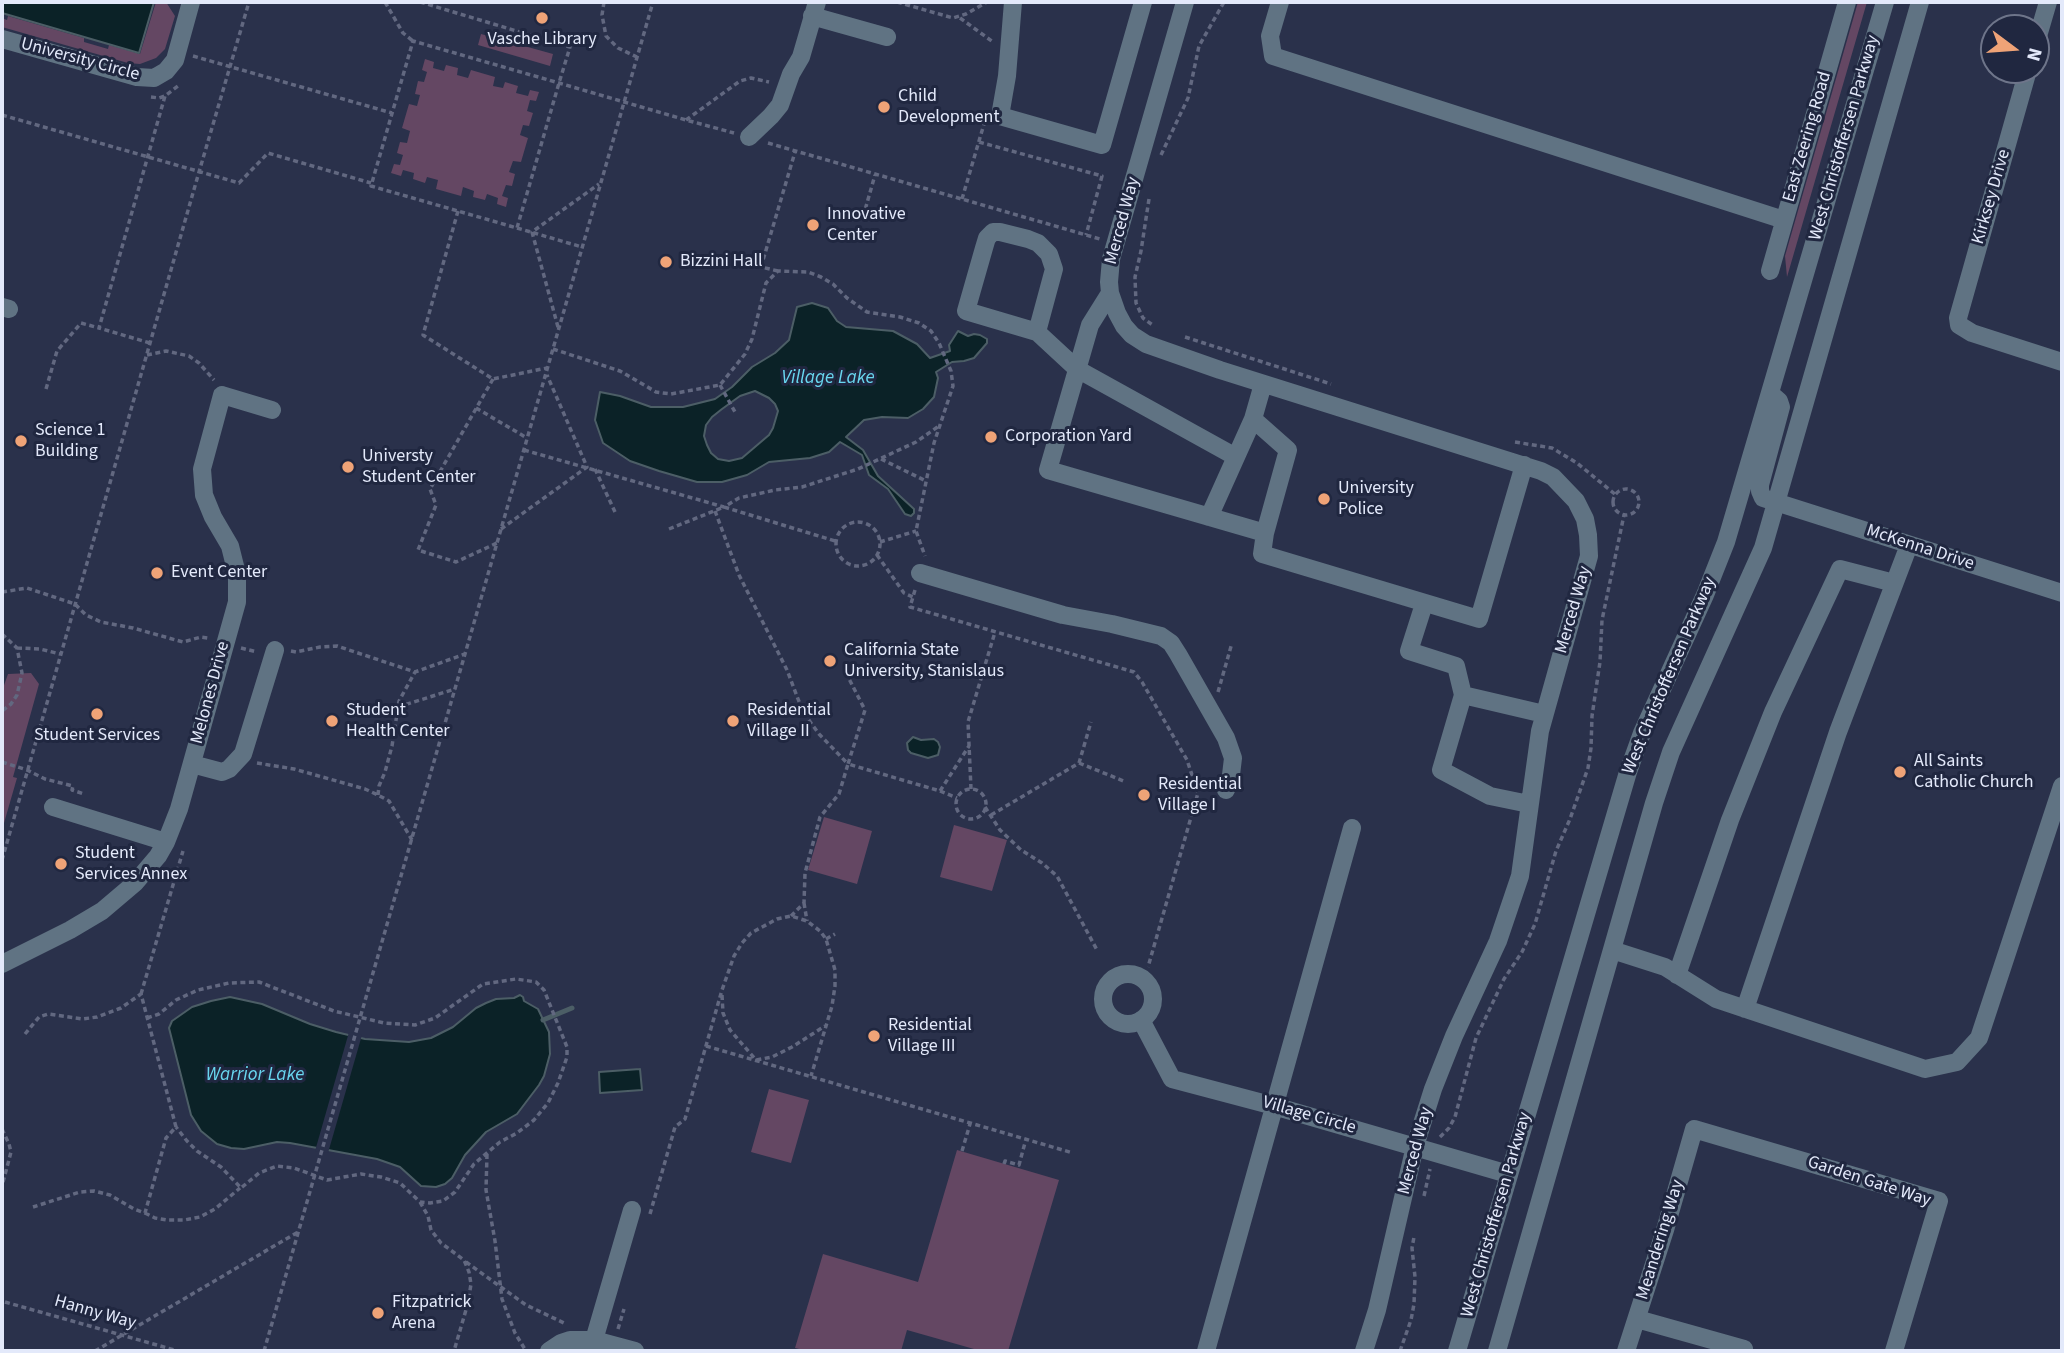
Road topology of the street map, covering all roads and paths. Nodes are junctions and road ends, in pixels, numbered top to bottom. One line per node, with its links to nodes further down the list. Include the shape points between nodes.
1 (191, 2): 20 (street, University Circle, via 174,60 155,78 136,77)
2 (250, 2): 25 (path)
3 (385, 2): 21 (path)
4 (420, 2): 27 (path, via 570,47)
5 (604, 2): 24 (path, via 606,36)
6 (653, 2): 24 (path)
7 (897, 2): 18 (path)
8 (987, 2): 18 (path)
9 (1013, 2): 10 (street, via 1000,116 1102,145)
10 (1143, 2)
11 (1185, 2): 54 (street, Merced Way, via 1111,259)
12 (1224, 2): 38 (path, via 1199,46 1188,98)
13 (1280, 2): 46 (street, via 1270,36 1273,56)
14 (1847, 2): 46 (street, East Zeering Road)
15 (1885, 2): 71 (street, West Christoffersen Parkway)
16 (1920, 2): 88 (street, West Christoffersen Parkway)
17 (815, 9): 19 (street); 34 (street, via 780,104)
18 (959, 17): 22 (path)
19 (887, 37)
20 (2, 39)
21 (413, 41): 27 (path); 31 (path)
22 (995, 44)
23 (193, 56): 25 (path)
24 (637, 57): 30 (path)
25 (231, 66): 31 (path); 39 (path)
26 (775, 82): 33 (path, via 740,81)
27 (559, 83): 30 (path); 47 (path)
28 (2024, 84): 63 (street, Kirksey Drive, via 1959,310 1959,324 1972,333)
29 (165, 96): 37 (path)
30 (624, 102): 33 (path); 42 (path)
31 (392, 113): 41 (path)
32 (2, 115): 37 (path)
33 (686, 120): 34 (path)
34 (749, 137): 36 (path)
35 (979, 142): 49 (path, via 1102,176)
36 (795, 151): 40 (path); 52 (path, via 761,267)
37 (148, 158): 39 (path); 56 (path)
38 (1158, 162)
39 (199, 172): 41 (path, via 239,183 268,153); 60 (path)
40 (876, 174): 45 (path); 49 (path)
41 (371, 183): 44 (path)
42 (601, 183): 48 (path); 51 (path)
43 (1152, 188): 55 (path, via 1135,277 1136,303 1143,318)
44 (458, 211): 47 (path); 66 (path, via 423,335)
45 (863, 217)
46 (1784, 220): 53 (street, East Zeering Road)
47 (517, 228): 48 (path)
48 (532, 232): 51 (path); 57 (path)
49 (1086, 235): 50 (path)
50 (1102, 240)
51 (582, 247): 57 (path)
52 (778, 271): 68 (path, via 766,283 746,354); 77 (path, via 821,277 867,312 900,317 931,331 951,371 953,386)
53 (1770, 271)
54 (1110, 293): 64 (street, via 1090,325); 67 (street, Merced Way, via 1124,326 1146,344)
55 (1156, 327)
56 (99, 328): 60 (path); 70 (path, via 81,323 57,351)
57 (558, 329): 61 (path)
58 (1037, 332): 58 (street, via 1054,269 1049,254 1028,239 993,232 987,238 966,311); 64 (street)
59 (1185, 337): 69 (path)
60 (150, 342): 62 (path)
61 (553, 349): 65 (path); 68 (path, via 620,370 656,392 671,394)
62 (147, 355): 72 (path, via 166,351 189,356 210,375); 108 (path)
63 (2062, 362)
64 (1077, 369): 81 (street); 93 (street, via 1048,470)
65 (547, 371): 66 (path); 78 (path); 84 (path)
66 (493, 379): 73 (path)
67 (1263, 384): 76 (street); 83 (street, Merced Way)
68 (720, 385): 75 (path)
69 (1340, 387)
70 (46, 389)
71 (1771, 394): 88 (street, via 1779,401 1780,414 1759,491 1763,498); 186 (street, West Christoffersen Parkway, via 1716,569 1628,772)
72 (222, 396): 74 (street); 131 (street, Melones Drive, via 202,469 204,495 230,545 237,602)
73 (476, 408): 78 (path); 100 (path, via 430,489 436,505 418,550 456,562)
74 (272, 410)
75 (735, 412)
76 (1253, 419): 81 (street); 97 (street, via 1288,450)
77 (941, 425): 82 (path); 86 (path)
78 (527, 438): 80 (path)
79 (1509, 442): 87 (path, via 1552,448)
80 (524, 450): 84 (path); 94 (path)
81 (1236, 457): 93 (street)
82 (881, 459): 86 (path); 89 (path, via 802,487 739,498)
83 (1524, 465): 109 (street, via 1479,619); 126 (street, Merced Way, via 1553,477 1565,488 1585,519 1588,535 1589,555)
84 (587, 467): 85 (path); 94 (path)
85 (595, 469): 89 (path); 91 (path)
86 (926, 481): 96 (path)
87 (1616, 495): 92 (path, via 1614,507); 92 (path, via 1627,489 1639,499 1636,511)
88 (1777, 503): 101 (street, McKenna Drive); 158 (street, West Christoffersen Parkway, via 1763,548 1671,752)
89 (724, 507): 90 (path); 98 (path)
90 (715, 511): 95 (path); 132 (path, via 739,575 803,712)
91 (615, 512)
92 (1624, 515): 178 (path, via 1602,620 1588,768 1556,850 1535,924 1476,1038 1455,1117)
93 (1209, 517): 97 (street)
94 (501, 529): 100 (path)
95 (669, 529)
96 (916, 531): 99 (path); 103 (path, via 925,556)
97 (1265, 533): 109 (street, via 1262,554)
98 (835, 541): 99 (path, via 842,528 855,522 868,524); 102 (path, via 838,556 850,565 866,565)
99 (880, 542): 102 (path)
100 (497, 543): 118 (path)
101 (1909, 545): 104 (street); 106 (street, McKenna Drive)
102 (877, 555): 107 (path, via 904,593)
103 (920, 573): 107 (path); 138 (street, via 1063,615 1161,636 1171,643 1226,738 1233,758)
104 (1894, 583): 161 (street, via 1840,569 1773,712); 164 (street, via 1838,732)
105 (2, 592): 108 (path, via 27,589)
106 (2062, 593)
107 (913, 597): 110 (path, via 910,607)
108 (75, 604): 112 (path, via 101,622 183,642); 117 (path)
109 (1424, 604): 123 (street, via 1409,651 1456,666)
110 (995, 632): 128 (path, via 968,722); 160 (path, via 1134,672 1187,760 1198,793)
111 (2, 634): 115 (path)
112 (214, 638)
113 (1232, 643): 122 (path)
114 (337, 646): 120 (path)
115 (17, 648): 117 (path); 125 (path, via 21,681 14,700)
116 (275, 650): 131 (street, via 243,754 222,772)
117 (61, 654): 134 (path)
118 (465, 654): 120 (path); 121 (path)
119 (845, 671): 132 (path, via 865,710)
120 (415, 672): 124 (path)
121 (455, 689): 124 (path); 148 (path)
122 (1217, 695)
123 (1463, 695): 126 (street); 143 (street, via 1441,770 1490,796)
124 (398, 707): 141 (path)
125 (2, 711)
126 (1544, 715): 143 (street, Merced Way)
127 (1091, 722): 133 (path)
128 (970, 746): 137 (path); 139 (path)
129 (2, 762): 134 (path)
130 (254, 763): 141 (path, via 294,769)
131 (192, 764): 150 (street, Melones Drive)
132 (848, 764): 139 (path); 152 (path, via 839,794 820,817 805,873)
133 (1079, 764): 135 (path); 146 (path)
134 (27, 769): 140 (path); 151 (path)
135 (1126, 782)
136 (2062, 786): 164 (street, via 1979,1038 1957,1062 1925,1069)
137 (971, 789): 142 (path); 145 (path, via 982,794)
138 (1226, 790)
139 (940, 792): 142 (path)
140 (84, 794)
141 (378, 795): 148 (path, via 389,801)
142 (957, 798): 145 (path, via 956,808 967,818 977,818)
143 (1529, 804): 180 (street, Merced Way, via 1520,876 1511,905 1454,1036)
144 (53, 807): 150 (street)
145 (985, 807): 146 (path)
146 (991, 815): 157 (path, via 1021,850 1057,876)
147 (1352, 828): 173 (street)
148 (412, 839): 166 (path)
149 (185, 841): 163 (path)
150 (166, 842): 159 (street, Melones Drive, via 135,883 102,911)
151 (2, 860)
152 (804, 903): 153 (path); 154 (path)
153 (791, 916): 154 (path); 162 (path, via 751,933 734,956)
154 (807, 921): 156 (path)
155 (835, 934): 156 (path)
156 (826, 939): 168 (path, via 835,970)
157 (1097, 950)
158 (1612, 950): 161 (street); 219 (street, West Christoffersen Parkway)
159 (2, 964)
160 (1148, 967)
161 (1677, 975): 164 (street, via 1716,999)
162 (722, 990): 170 (path); 171 (path, via 723,1013 730,1030)
163 (141, 993): 165 (path); 169 (path, via 97,1017 39,1017)
164 (1745, 1009)
165 (148, 1018): 166 (path, via 198,990 259,982); 175 (path)
166 (360, 1018): 182 (path, via 415,1025 435,1018 483,984 516,979 536,982 544,990 568,1057 564,1071 534,1120); 187 (path)
167 (1141, 1020): 173 (street, Village Circle, via 1172,1079)
168 (826, 1026): 171 (path, via 772,1057); 172 (path)
169 (25, 1034)
170 (706, 1046): 171 (path); 195 (path, via 685,1119 675,1126)
171 (756, 1060): 172 (path)
172 (811, 1076): 174 (path)
173 (1274, 1106): 180 (street, Village Circle); 215 (street)
174 (970, 1124): 179 (path); 181 (path)
175 (176, 1127): 189 (path); 194 (path, via 166,1138)
176 (2, 1129): 188 (path, via 11,1152)
177 (1694, 1129): 202 (street, Meandering Way); 221 (street, Garden Gate Way, via 1938,1200)
178 (1438, 1138)
179 (1026, 1139): 183 (path); 184 (path, via 1018,1165)
180 (1415, 1146): 186 (street, Village Circle); 216 (street, Merced Way)
181 (962, 1151)
182 (486, 1153): 190 (path, via 456,1192 443,1201); 199 (path, via 486,1191)
183 (1073, 1153)
184 (1004, 1164)
185 (1430, 1168): 191 (path)
186 (1508, 1174): 218 (street, West Christoffersen Parkway)
187 (315, 1175): 189 (path, via 277,1166); 190 (path, via 327,1180 361,1174 381,1177 400,1184); 197 (path)
188 (2, 1186)
189 (241, 1188): 194 (path, via 200,1217 167,1220)
190 (420, 1202): 198 (path, via 440,1243)
191 (1422, 1203)
192 (33, 1207): 194 (path, via 94,1191)
193 (632, 1210): 206 (street)
194 (145, 1213)
195 (649, 1219)
196 (1415, 1226): 217 (path, via 1414,1304)
197 (299, 1232): 204 (path); 210 (path)
198 (464, 1260): 199 (path); 211 (path, via 471,1284)
199 (501, 1289): 203 (path); 212 (path, via 508,1318)
200 (627, 1298): 205 (path)
201 (5, 1302): 204 (path, Hanny Way)
202 (1637, 1319): 207 (street); 220 (street, Meandering Way)
203 (565, 1323)
204 (122, 1335): 208 (path); 209 (path, Hanny Way)
205 (615, 1338)
206 (594, 1340): 213 (street, via 570,1340); 214 (street)
207 (1744, 1349)
208 (95, 1351)
209 (178, 1351)
210 (264, 1351)
211 (454, 1351)
212 (526, 1351)
213 (549, 1351)
214 (635, 1351)
215 (1206, 1351)
216 (1364, 1351)
217 (1400, 1351)
218 (1457, 1351)
219 (1497, 1351)
220 (1626, 1351)
221 (1894, 1351)

